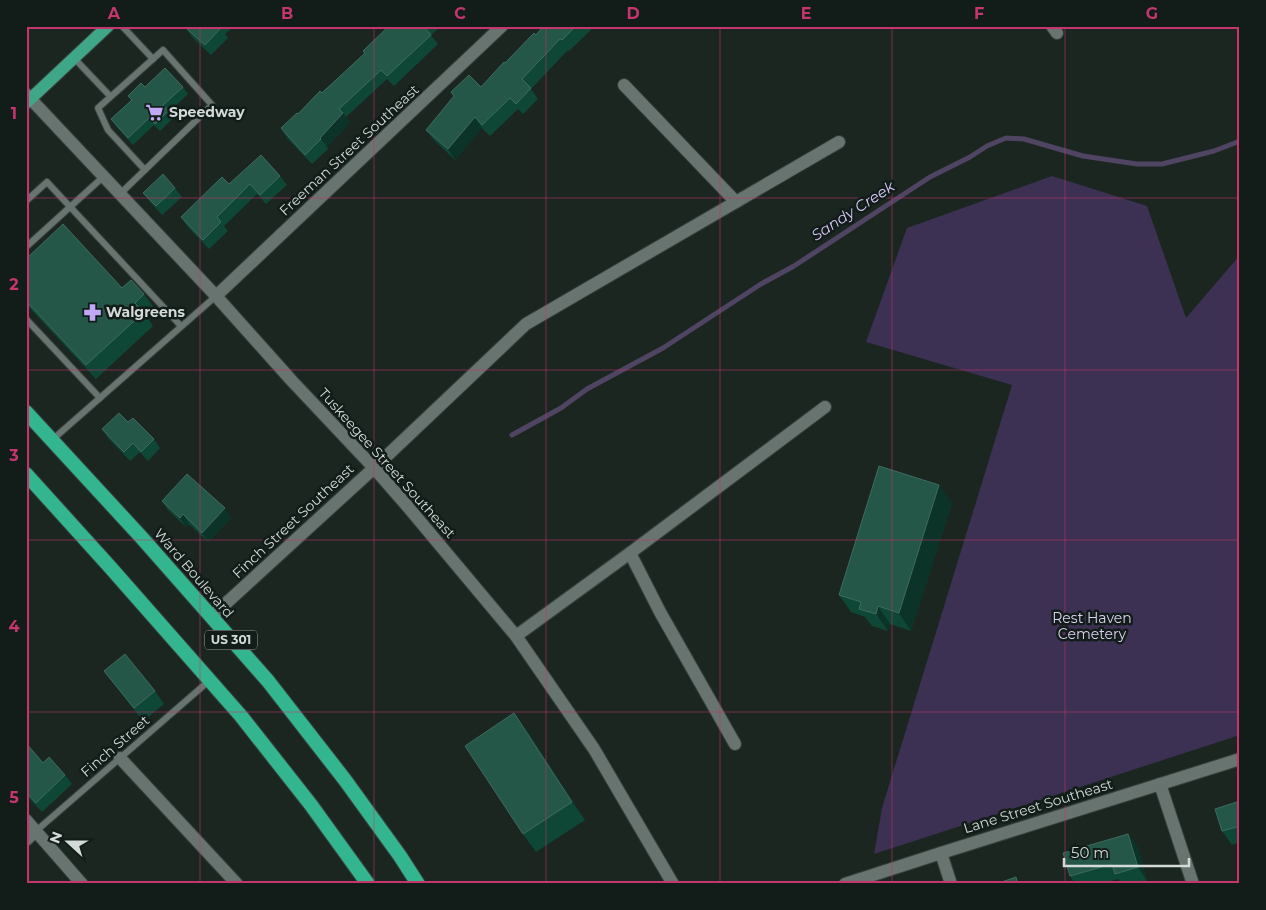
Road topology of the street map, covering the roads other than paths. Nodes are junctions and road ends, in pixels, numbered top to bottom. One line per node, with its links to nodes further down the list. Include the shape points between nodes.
1 (108, 26): 4 (main road)
2 (122, 26): 5 (lane)
3 (502, 26): 17 (street, Freeman Street Southeast)
4 (74, 58): 7 (lane); 8 (main road)
5 (153, 59): 7 (lane); 10 (lane, via 163,50 212,105)
6 (624, 85): 14 (street)
7 (110, 96): 10 (lane, via 98,108 108,130)
8 (28, 99): 11 (street, Tuskeegee Street Southeast)
9 (839, 142): 14 (street, Finch Street Southeast)
10 (145, 170): 12 (lane)
11 (103, 177): 12 (street, Tuskeegee Street Southeast); 15 (lane)
12 (120, 194): 17 (street, Tuskeegee Street Southeast)
13 (26, 201): 15 (lane, via 47,182)
14 (736, 202): 24 (street, Finch Street Southeast, via 526,324)
15 (70, 207): 16 (lane); 19 (lane)
16 (26, 247)
17 (216, 296): 19 (lane); 24 (street, Tuskeegee Street Southeast)
18 (26, 319): 20 (lane)
19 (181, 326): 20 (lane)
20 (100, 398): 23 (lane)
21 (825, 407): 26 (street)
22 (26, 412): 23 (highway, Ward Boulevard / US 301)
23 (52, 440): 27 (highway, Ward Boulevard / US 301)
24 (374, 468): 27 (street, Finch Street Southeast); 28 (street, Tuskeegee Street Southeast)
25 (26, 474): 29 (highway, US 301)
26 (630, 553): 28 (street); 30 (street)
27 (211, 618): 41 (highway, Ward Boulevard / US 301, via 268,681 339,772)
28 (516, 636): 42 (street, Tuskeegee Street Southeast, via 594,749)
29 (210, 680): 31 (lane, Finch Street); 40 (highway, US 301, via 311,805)
30 (735, 744)
31 (120, 758): 35 (lane, Finch Street); 39 (street)
32 (1240, 759): 33 (street, Lane Street Southeast)
33 (1160, 784): 37 (street, Lane Street Southeast); 45 (street)
34 (26, 820): 35 (street)
35 (36, 831): 36 (street); 38 (street)
36 (26, 840)
37 (941, 853): 43 (street, Lane Street Southeast); 44 (street)
38 (82, 884)
39 (237, 884)
40 (368, 884)
41 (418, 884)
42 (673, 884)
43 (846, 884)
44 (951, 884)
45 (1193, 884)

